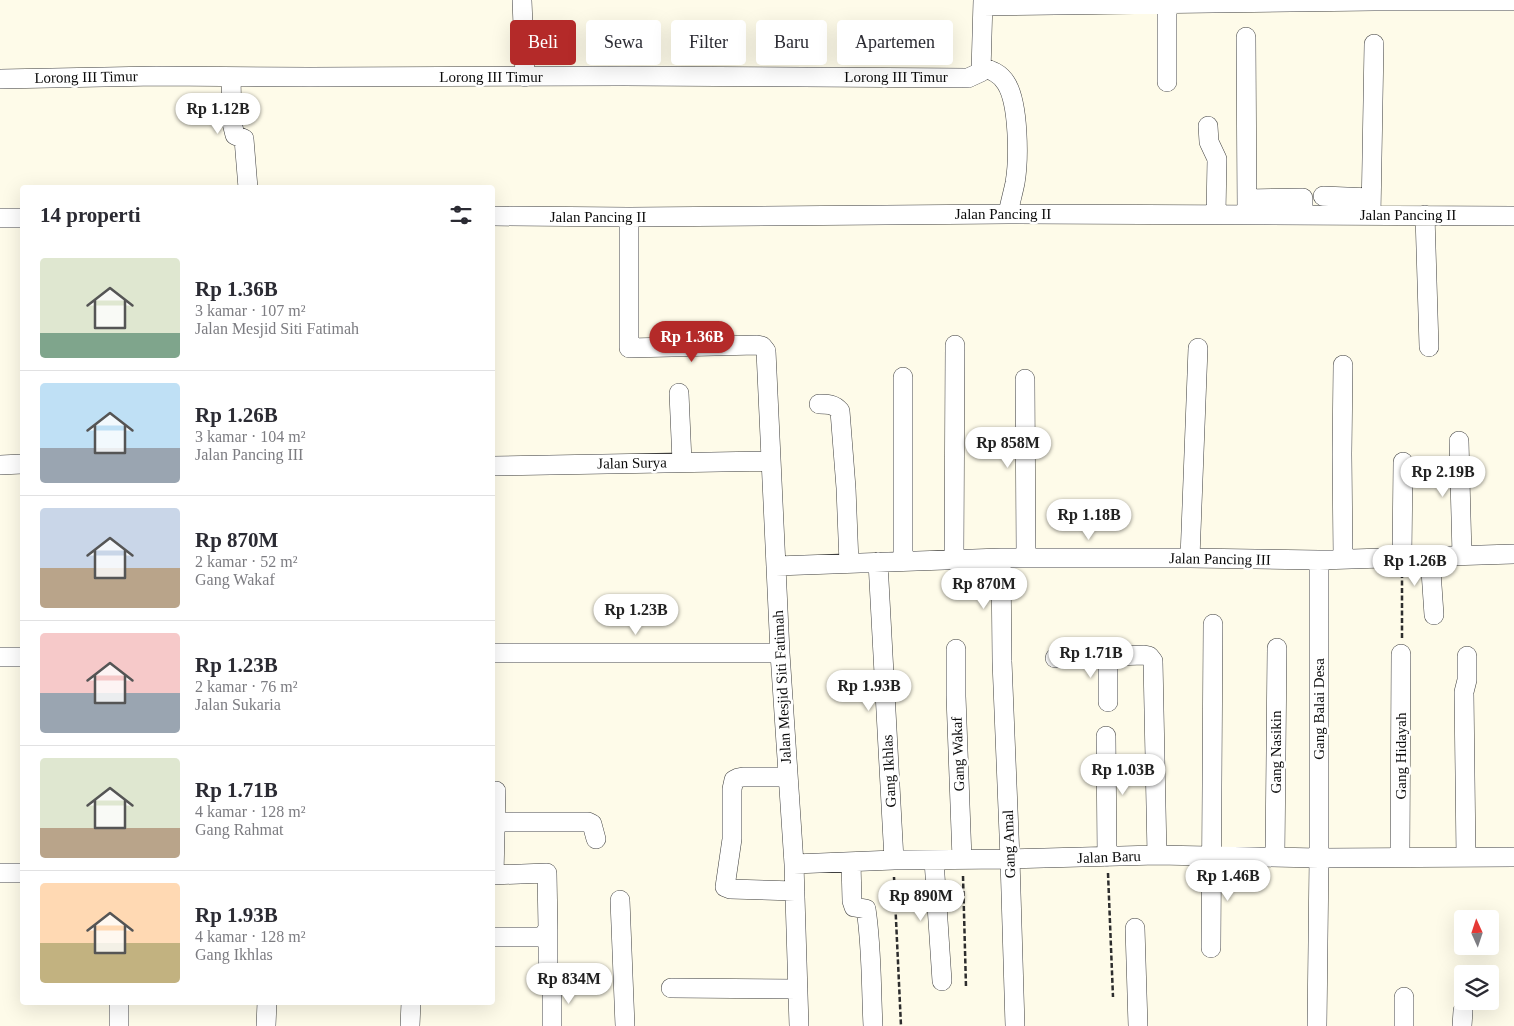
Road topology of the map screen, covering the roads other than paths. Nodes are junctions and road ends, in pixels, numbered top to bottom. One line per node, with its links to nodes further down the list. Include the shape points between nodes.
1 (522, 0): 9 (street)
2 (1162, 2): 3 (street); 4 (street); 11 (street)
3 (1514, 2)
4 (983, 3): 7 (street)
5 (1246, 37): 16 (street)
6 (1374, 44): 15 (street)
7 (981, 70): 9 (street, Lorong III Timur, via 968,78); 17 (street, via 996,72 1012,96 1018,156)
8 (231, 77): 9 (street, Lorong III Timur); 10 (street, Lorong III Timur); 13 (street, via 232,123 235,134 244,139)
9 (525, 77)
10 (0, 79)
11 (1167, 82)
12 (1208, 126): 18 (street, via 1209,142 1216,159)
13 (248, 185)
14 (1323, 196): 15 (street)
15 (1371, 206): 16 (street, Jalan Pancing II, via 1303,215); 19 (street, Jalan Pancing II)
16 (1247, 207): 18 (street, Jalan Pancing II)
17 (1008, 214): 18 (street, Jalan Pancing II); 22 (street, Jalan Pancing II)
18 (1216, 214)
19 (1425, 215): 21 (street, Jalan Pancing II); 26 (street)
20 (495, 216): 22 (street, Jalan Pancing II)
21 (1514, 216)
22 (629, 217): 34 (street, Jalan Mesjid Siti Fatimah, via 629,348 757,345 765,349)
23 (0, 218): 24 (street)
24 (20, 218)
25 (955, 345): 48 (street)
26 (1429, 347)
27 (1198, 348): 46 (street)
28 (1343, 365): 47 (street)
29 (903, 377): 50 (street)
30 (1025, 379): 45 (street)
31 (679, 392): 35 (street)
32 (819, 404): 52 (street, via 830,404 840,411)
33 (1459, 440): 41 (street)
34 (771, 461): 35 (street, Jalan Surya); 53 (street, Jalan Mesjid Siti Fatimah)
35 (682, 462): 39 (street, Jalan Surya)
36 (1403, 462): 43 (street)
37 (20, 464): 38 (street)
38 (0, 465)
39 (495, 466)
40 (1514, 554): 41 (street, Jalan Pancing III)
41 (1462, 555): 42 (street, Jalan Pancing III)
42 (1430, 556): 43 (street, Jalan Pancing III); 54 (street)
43 (1402, 557): 47 (street, Jalan Pancing III)
44 (1001, 558): 45 (street, Jalan Pancing III); 48 (street, Jalan Pancing III); 81 (street, Gang Amal)
45 (1026, 558): 46 (street, Jalan Pancing III)
46 (1190, 558): 49 (street, Jalan Pancing III)
47 (1343, 559): 49 (street, Jalan Pancing III)
48 (954, 560): 50 (street, Jalan Pancing III)
49 (1319, 560): 79 (street, Gang Balai Desa)
50 (903, 561): 51 (street, Jalan Pancing III)
51 (878, 562): 52 (street, Jalan Pancing III); 82 (street, Gang Ikhlas)
52 (849, 564): 53 (street, Jalan Pancing III)
53 (776, 566): 58 (street, Jalan Mesjid Siti Fatimah)
54 (1434, 616)
55 (1213, 624): 73 (street)
56 (1277, 648): 75 (street, Gang Nasikin)
57 (956, 649): 80 (street, Gang Wakaf)
58 (780, 652): 59 (street); 68 (street, Jalan Mesjid Siti Fatimah)
59 (495, 653)
60 (1402, 654): 76 (street, Gang Hidayah)
61 (20, 656): 64 (street)
62 (1108, 656): 65 (street); 66 (street); 72 (street, via 1144,655 1153,661)
63 (1467, 656): 77 (street, via 1464,692)
64 (0, 657)
65 (1055, 658)
66 (1108, 702)
67 (1106, 736): 74 (street)
68 (788, 777): 85 (street, Jalan Mesjid Siti Fatimah); 89 (street, via 734,780 732,839 725,887)
69 (496, 791): 70 (street)
70 (495, 822): 71 (street, via 588,822 592,824)
71 (596, 839)
72 (1157, 855): 73 (street, Jalan Baru); 74 (street, Jalan Baru)
73 (1211, 856): 75 (street, Jalan Baru); 94 (street)
74 (1107, 857): 81 (street, Jalan Baru)
75 (1275, 857): 79 (street, Jalan Baru)
76 (1400, 857): 77 (street, Jalan Baru); 79 (street, Jalan Baru)
77 (1466, 857): 78 (street, Jalan Baru)
78 (1514, 857)
79 (1319, 858): 113 (street, Gang Balai Desa)
80 (962, 859): 81 (street, Jalan Baru); 83 (street, Jalan Baru)
81 (1010, 859): 111 (street, Gang Amal)
82 (894, 860): 83 (street, Jalan Baru); 84 (street, Jalan Baru)
83 (934, 860): 96 (street)
84 (851, 862): 85 (street, Jalan Baru); 110 (street, via 852,902 854,907 866,909)
85 (794, 864): 89 (street, Jalan Mesjid Siti Fatimah)
86 (0, 873): 87 (street)
87 (20, 873)
88 (495, 875): 92 (street, via 547,873)
89 (795, 891): 99 (street, Jalan Mesjid Siti Fatimah)
90 (620, 900): 108 (street)
91 (1135, 928): 112 (street)
92 (548, 930): 93 (street, via 542,937); 95 (street)
93 (495, 937)
94 (1211, 948)
95 (548, 966)
96 (942, 982)
97 (672, 988): 99 (street)
98 (552, 989): 107 (street)
99 (798, 989): 109 (street, Jalan Mesjid Siti Fatimah)
100 (1404, 997): 114 (street)
101 (119, 1005): 104 (street)
102 (266, 1005): 105 (street)
103 (411, 1005): 106 (street)
104 (119, 1026)
105 (266, 1026)
106 (410, 1026)
107 (552, 1026)
108 (624, 1026)
109 (799, 1026)
110 (873, 1026)
111 (1015, 1026)
112 (1138, 1026)
113 (1317, 1026)
114 (1404, 1026)

